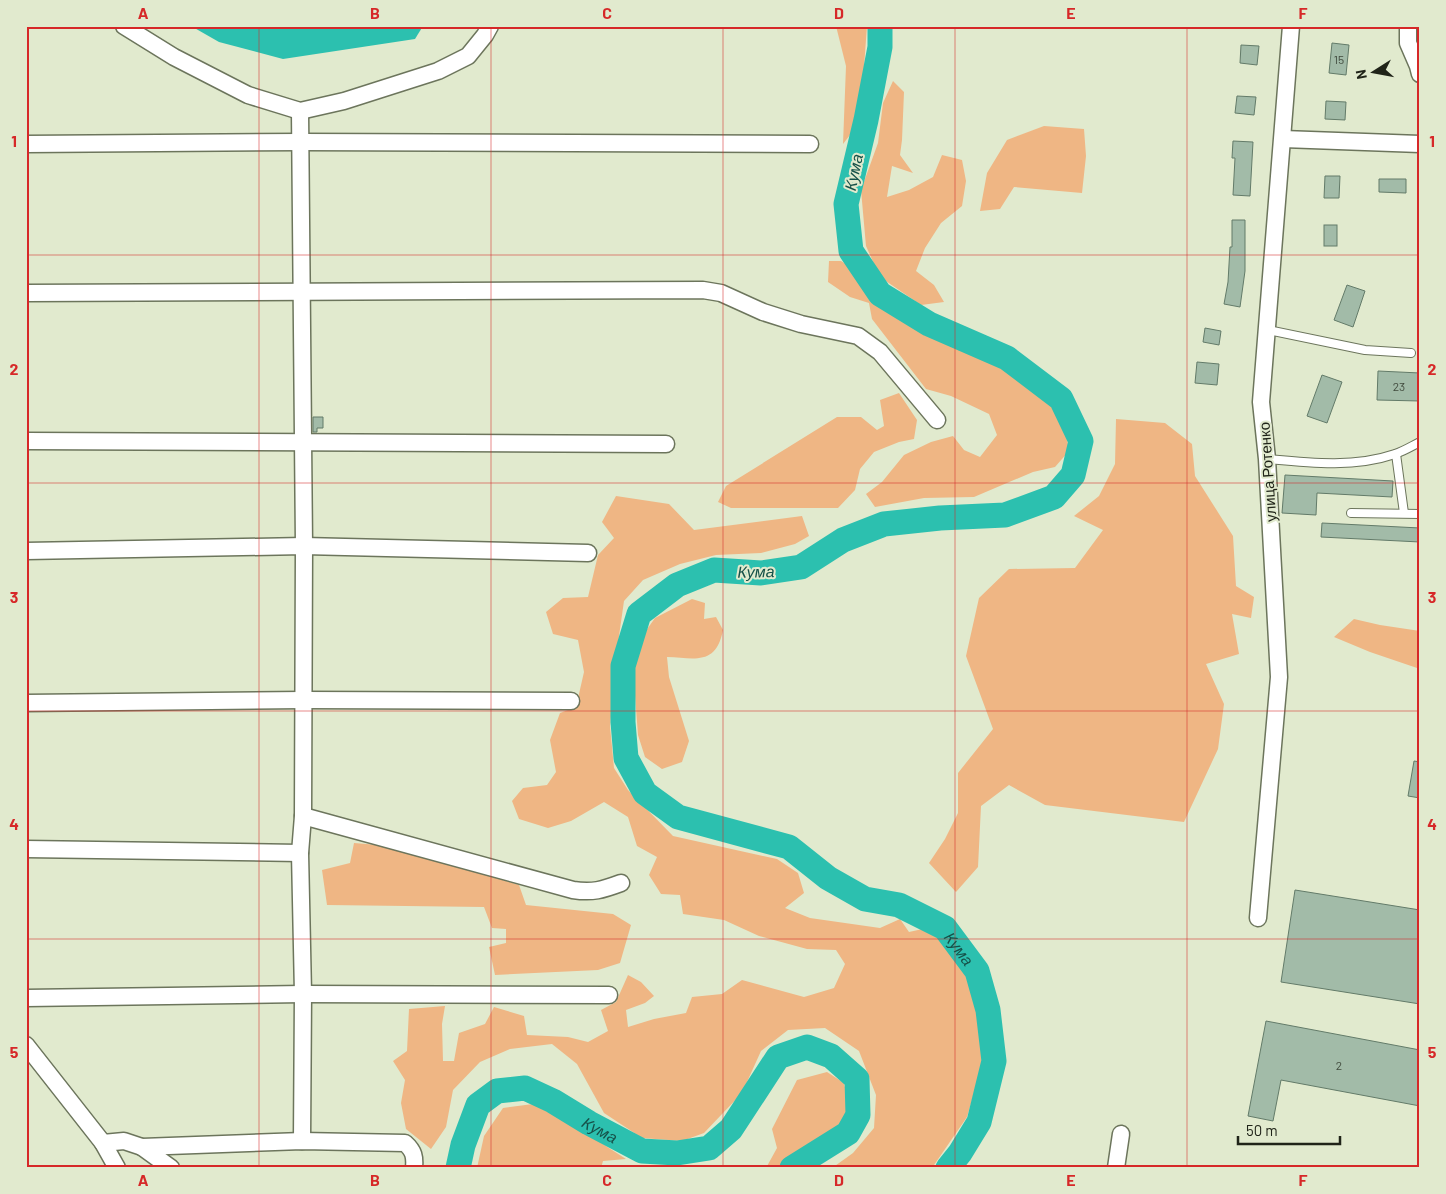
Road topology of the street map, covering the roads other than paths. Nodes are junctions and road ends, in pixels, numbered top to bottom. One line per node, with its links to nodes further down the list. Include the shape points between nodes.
1 (124, 26): 6 (street, via 174,57 248,94)
2 (490, 26): 6 (street, via 468,56 438,71 344,101)
3 (1291, 26): 7 (street, улица Ротенко)
4 (1408, 26): 5 (street, via 1408,43)
5 (1420, 74)
6 (300, 111): 8 (street)
7 (1283, 139): 11 (street); 14 (street, улица Ротенко)
8 (301, 142): 9 (street); 10 (street); 12 (street)
9 (26, 144)
10 (810, 144)
11 (1420, 144)
12 (301, 292): 13 (street); 16 (street, via 703,290 721,293 763,312 801,324 858,336 880,352); 19 (street)
13 (26, 293)
14 (1268, 330): 15 (lane, via 1366,350); 22 (street, улица Ротенко, via 1261,402)
15 (1411, 353)
16 (937, 420)
17 (26, 441): 19 (street)
18 (1420, 442): 21 (lane)
19 (303, 443): 20 (street); 26 (street)
20 (666, 444)
21 (1396, 454): 22 (lane, via 1366,462 1319,464); 24 (lane)
22 (1267, 459): 36 (street, улица Ротенко, via 1279,677)
23 (1351, 513): 24 (lane)
24 (1404, 513): 25 (lane)
25 (1420, 514)
26 (304, 546): 27 (street); 28 (street); 29 (street)
27 (26, 551)
28 (588, 552)
29 (303, 700): 30 (street); 31 (street); 32 (street)
30 (571, 701)
31 (26, 703)
32 (303, 816): 34 (street); 35 (street, via 573,890 601,891)
33 (26, 849): 34 (street)
34 (300, 853): 37 (street)
35 (621, 883)
36 (1258, 918)
37 (303, 994): 38 (street); 39 (street); 42 (street)
38 (609, 995)
39 (26, 998)
40 (26, 1045): 43 (street)
41 (1121, 1134): 48 (street)
42 (302, 1141): 44 (street); 47 (street, via 405,1143 412,1149)
43 (103, 1143): 44 (street, via 124,1141); 45 (street)
44 (142, 1147): 46 (street)
45 (117, 1168)
46 (171, 1168)
47 (414, 1168)
48 (1116, 1168)

